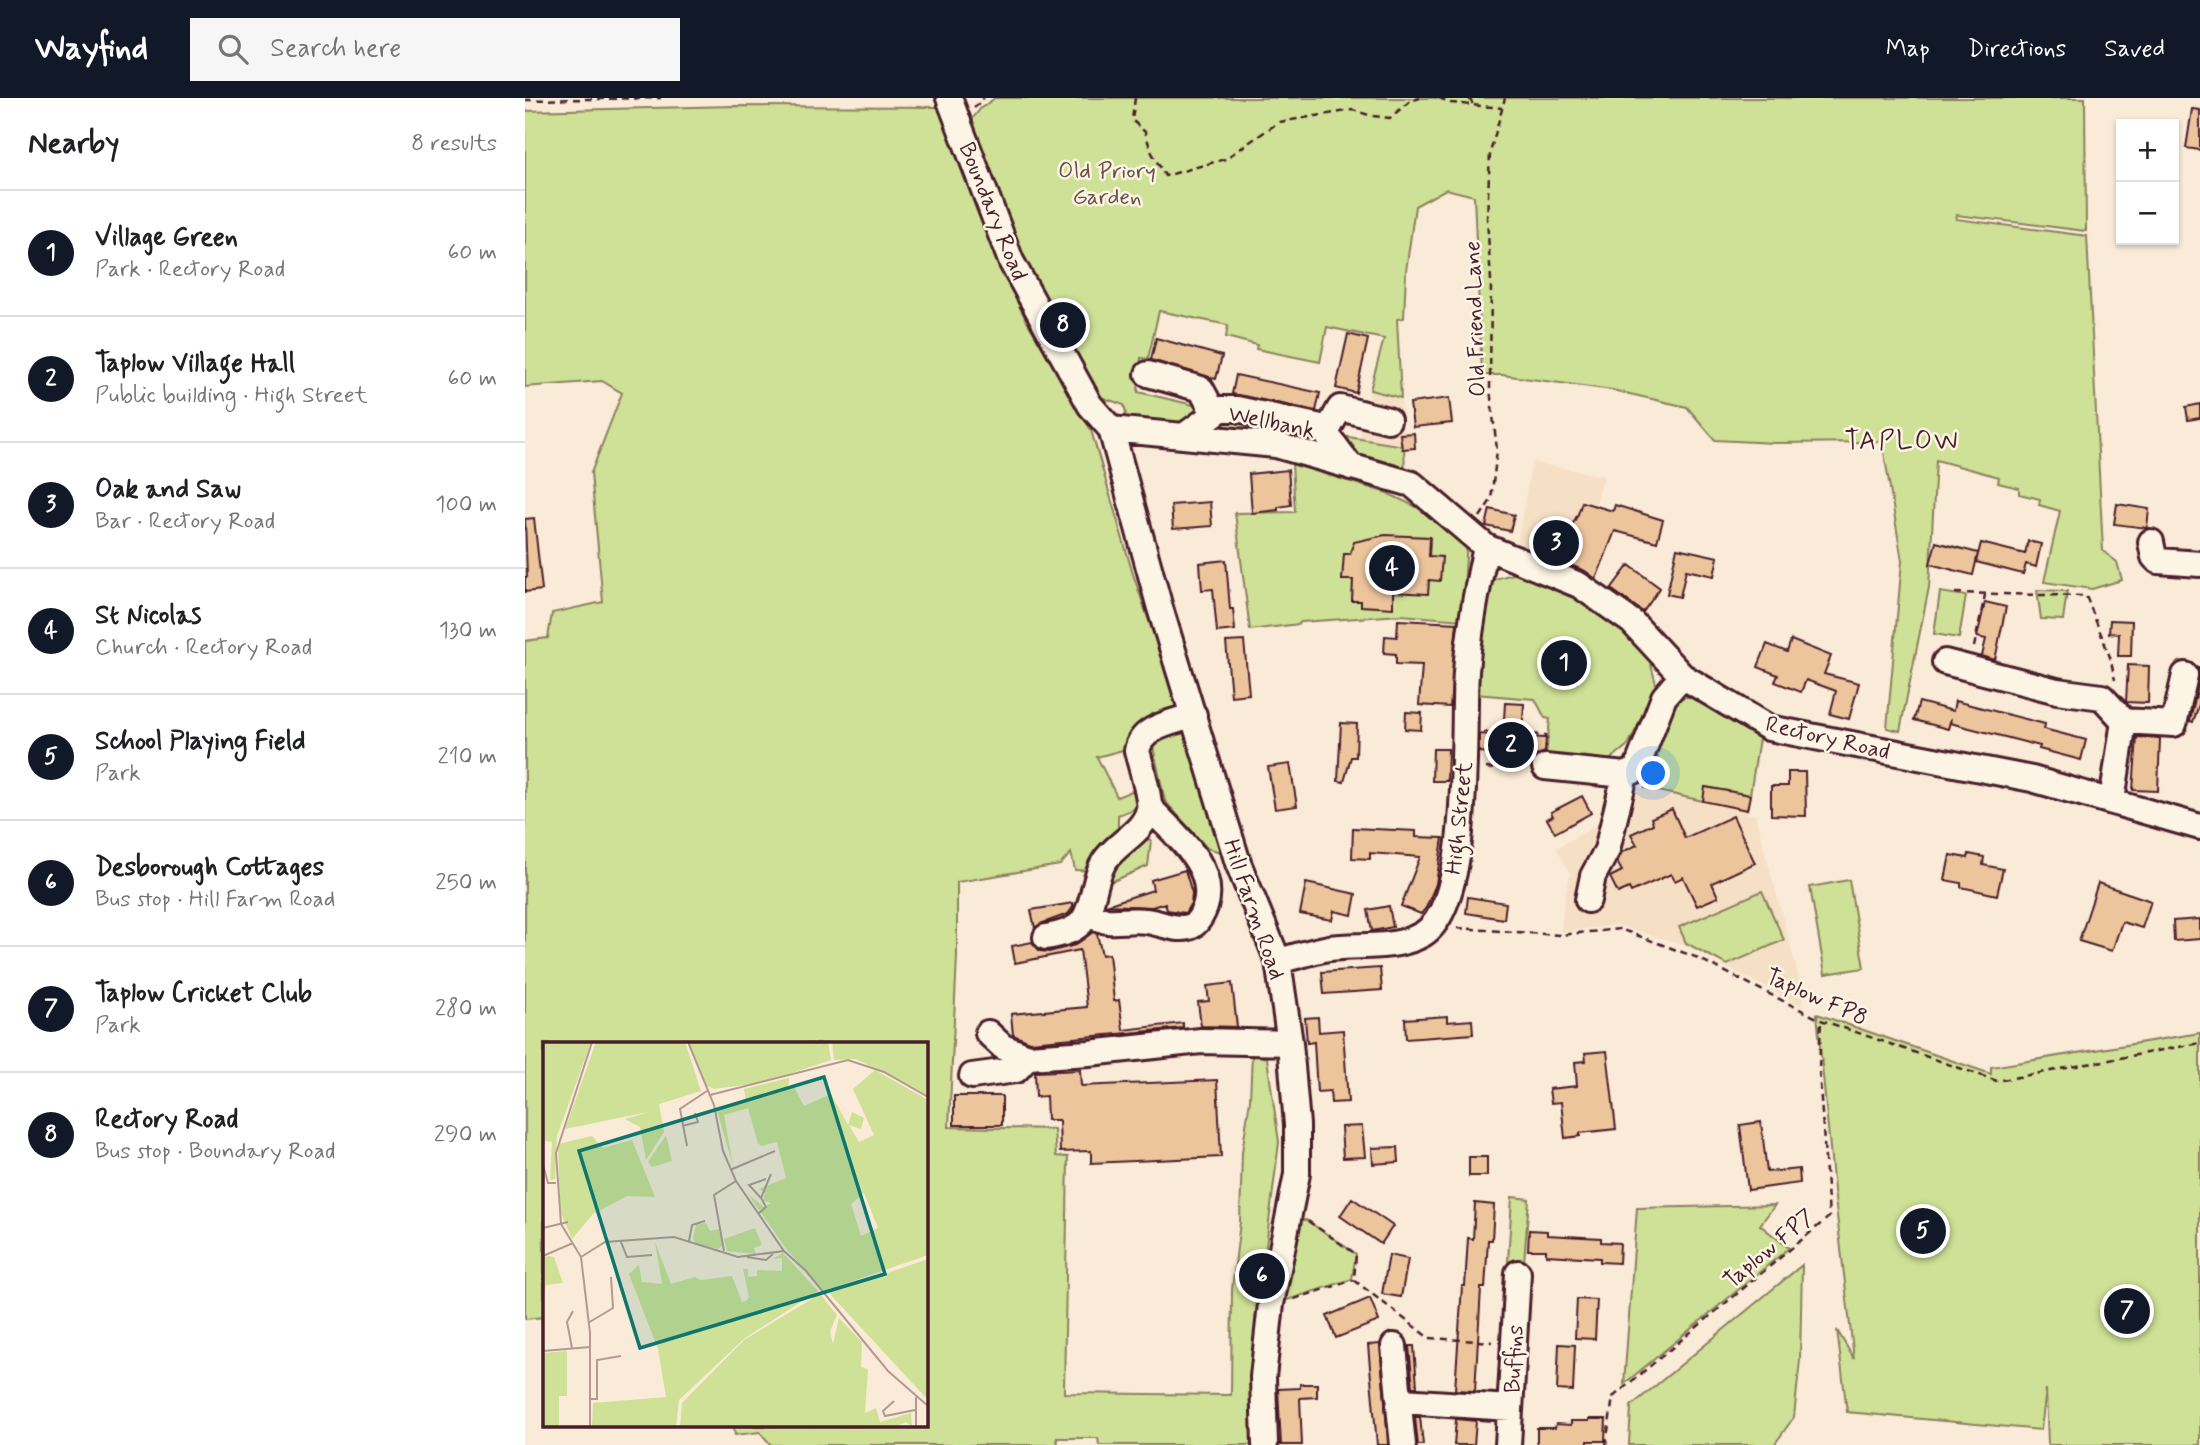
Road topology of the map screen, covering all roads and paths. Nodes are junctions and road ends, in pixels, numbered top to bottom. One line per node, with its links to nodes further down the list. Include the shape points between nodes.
1 (661, 98): 8 (path)
2 (949, 98): 14 (street, Boundary Road, via 1011,261 1090,405)
3 (1135, 98): 4 (path, via 1132,120 1145,132 1165,176 1225,159 1279,122 1353,110 1390,118)
4 (1420, 98)
5 (1439, 98): 9 (path)
6 (1469, 98): 9 (path)
7 (1505, 98): 10 (path, Old Friend Lane)
8 (525, 100)
9 (1474, 106): 10 (path)
10 (1502, 108): 18 (path, Old Friend Lane, via 1490,153 1487,218 1490,389 1497,450 1491,500)
11 (1148, 374): 12 (street, via 1201,389)
12 (1214, 413): 15 (street, Wellbank, via 1237,409 1321,427); 16 (street, Wellbank)
13 (1388, 420): 15 (street, via 1340,408)
14 (1111, 429): 16 (street, Rectory Road); 28 (street, Hill Farm Road)
15 (1326, 433): 17 (street, Wellbank)
16 (1184, 436): 17 (street, Rectory Road, via 1276,446)
17 (1352, 467): 18 (street, Rectory Road, via 1412,484)
18 (1478, 541): 26 (street, Rectory Road, via 1579,585 1632,622); 40 (street, High Street, via 1478,584 1466,672 1463,797 1452,882 1442,914)
19 (2151, 542): 20 (street, via 2158,561)
20 (2200, 564)
21 (1955, 593): 22 (path)
22 (1986, 595): 24 (path, via 1974,647); 27 (path, via 2086,596)
23 (1945, 662): 24 (street)
24 (1986, 672): 29 (street, via 2059,680 2102,696)
25 (2185, 675): 29 (street, via 2174,724)
26 (1682, 676): 34 (street, via 1664,697 1636,771); 35 (street, Rectory Road, via 1769,728 2032,779)
27 (2115, 683)
28 (1194, 715): 36 (street, via 1150,730 1139,741 1137,751); 42 (street, Hill Farm Road, via 1238,863)
29 (2124, 721): 35 (street)
30 (1477, 731): 31 (path, via 1546,735)
31 (1545, 767): 34 (street)
32 (1477, 768): 33 (path)
33 (1496, 769)
34 (1625, 775): 38 (street, via 1607,850 1593,876)
35 (2112, 801): 37 (street, Rectory Road)
36 (1150, 808): 39 (street, via 1143,822 1102,865); 39 (street, via 1207,877 1208,898 1197,923 1181,928 1146,920 1108,921)
37 (2200, 827)
38 (1588, 900)
39 (1087, 914): 41 (street, via 1073,929)
40 (1424, 934): 42 (street, via 1397,944 1329,948); 43 (path, Taplow FP8, via 1448,928 1559,935 1621,929 1698,958)
41 (1046, 937)
42 (1278, 961): 45 (street, Hill Farm Road)
43 (1821, 1020): 46 (path, Taplow FP8, via 1997,1081); 60 (path, Taplow FP7, via 1819,1070 1829,1217 1613,1397)
44 (988, 1033): 47 (street, via 1003,1047)
45 (1290, 1043): 47 (street, via 1201,1041); 49 (street, Hill Farm Road, via 1297,1174)
46 (2200, 1043)
47 (1028, 1057): 48 (street, via 1016,1070)
48 (972, 1076)
49 (1289, 1210): 51 (path, via 1356,1254); 52 (street, Hill Farm Road)
50 (1518, 1273): 53 (street, Buffins)
51 (1354, 1280): 52 (path); 53 (path, via 1429,1338)
52 (1271, 1304): 57 (street, Hill Farm Road, via 1263,1377)
53 (1513, 1343): 56 (street, Buffins)
54 (1394, 1346): 55 (street)
55 (1402, 1401): 56 (street); 58 (street)
56 (1510, 1408): 59 (street, Buffins)
57 (1265, 1445)
58 (1403, 1445)
59 (1508, 1445)
60 (1606, 1445)

